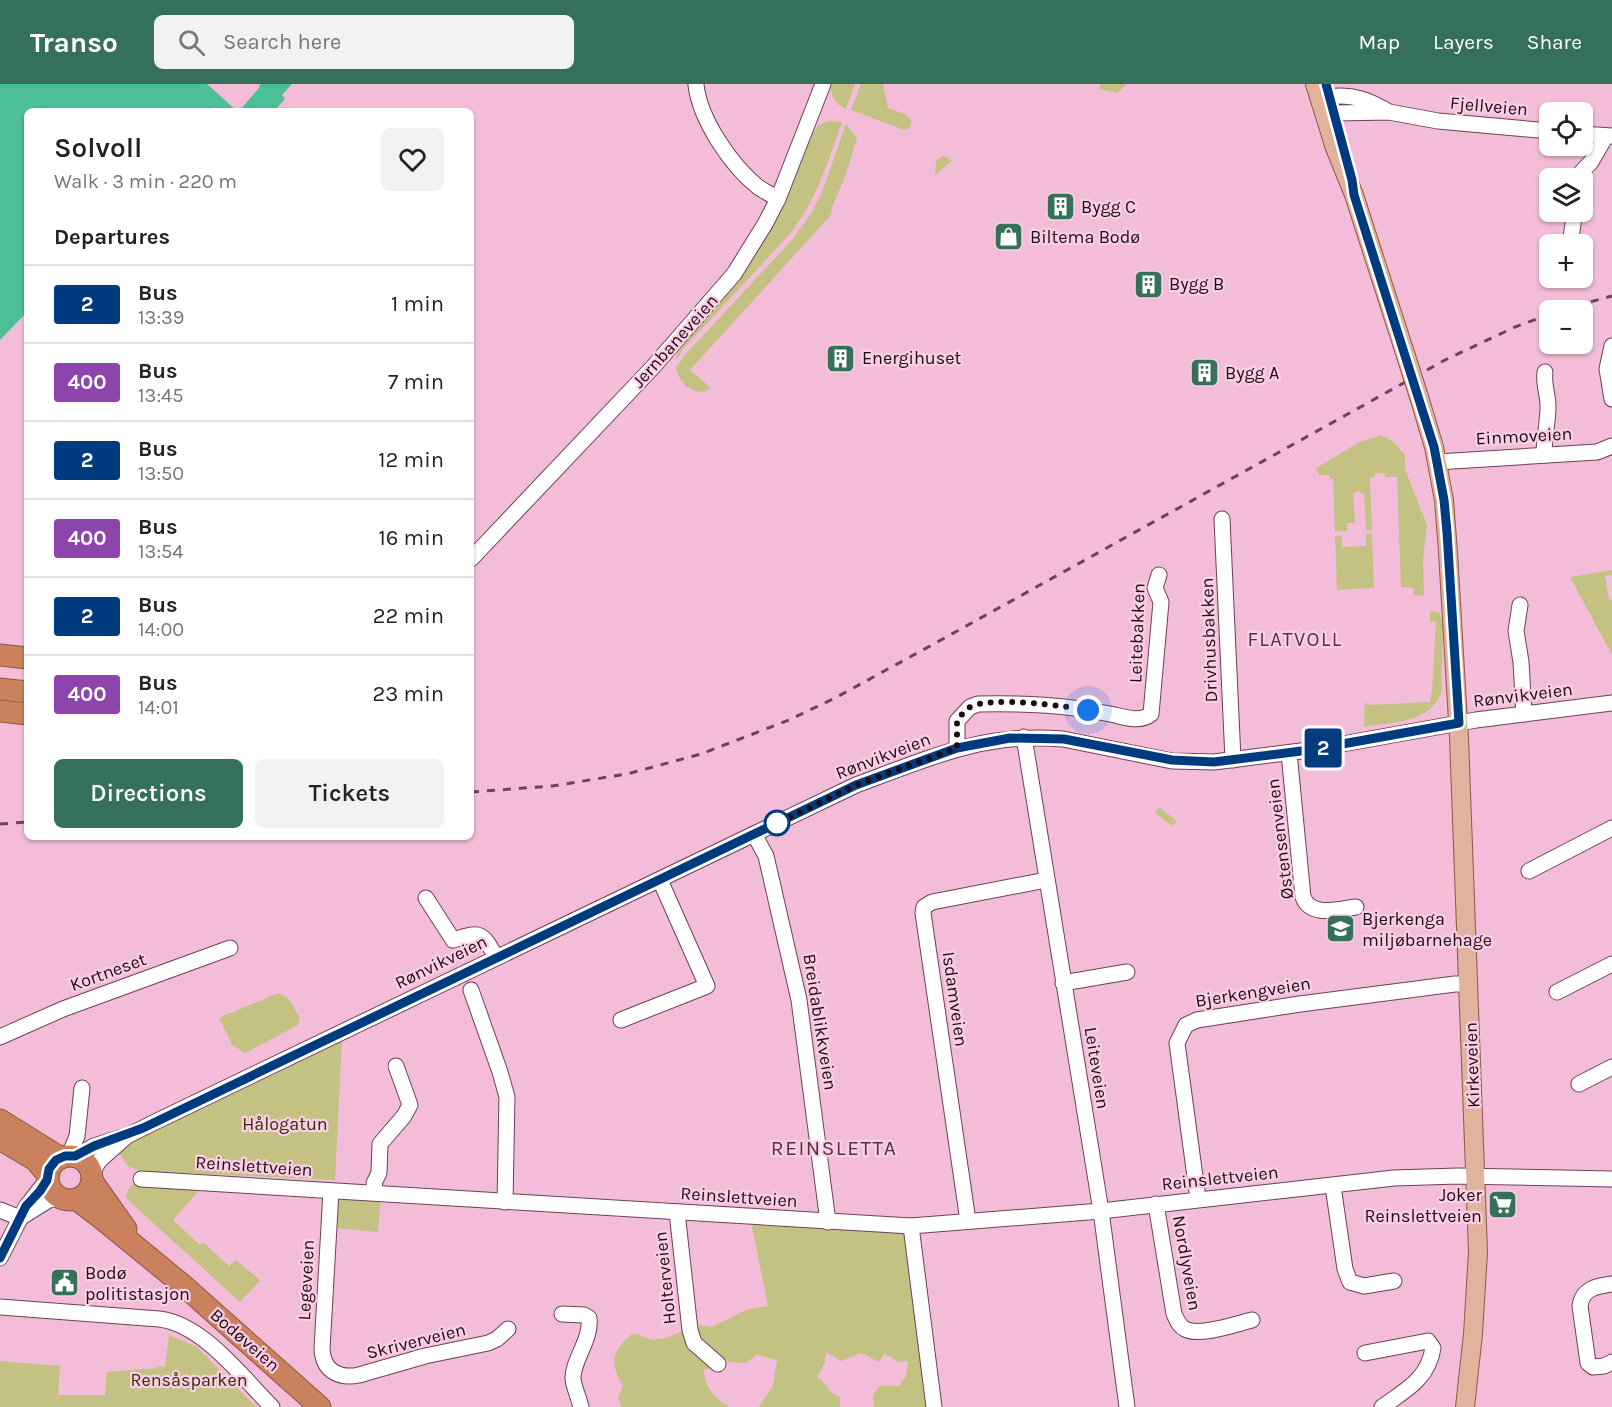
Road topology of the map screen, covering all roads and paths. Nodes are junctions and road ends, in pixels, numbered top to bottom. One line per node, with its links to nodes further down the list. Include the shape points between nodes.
1 (823, 84): 9 (street, Jernbaneveien)
2 (1315, 84): 4 (main road, Kirkeveien)
3 (696, 85): 9 (street, via 698,102 717,139 744,174)
4 (1328, 100): 5 (street, Fjellveien, via 1438,121); 15 (main road, Kirkeveien, bridge)
5 (1539, 130)
6 (1593, 135): 7 (street)
7 (1609, 136): 8 (street)
8 (1585, 168)
9 (778, 199): 17 (street, Jernbaneveien, via 734,274)
10 (1612, 346): 12 (street, via 1607,369)
11 (1545, 372): 14 (street, via 1548,410)
12 (1612, 399)
13 (1612, 446): 14 (street, Einmoveien, via 1597,452)
14 (1544, 455): 15 (street, Einmoveien)
15 (1437, 462): 28 (main road, Kirkeveien, via 1444,500)
16 (1222, 519): 32 (street, Drivhusbakken)
17 (474, 557)
18 (1159, 575): 30 (street, Leitebakken, via 1155,588 1161,602 1151,714 1127,718 1049,704 978,704 957,721)
19 (1520, 605): 27 (street, via 1516,631)
20 (0, 655): 21 (highway)
21 (24, 658)
22 (0, 688): 23 (highway)
23 (24, 692)
24 (1612, 704): 27 (street, Rønvikveien)
25 (0, 711): 26 (highway)
26 (24, 714)
27 (1524, 714): 28 (street, Rønvikveien)
28 (1459, 723): 31 (street, Rønvikveien); 45 (main road, Kirkeveien)
29 (1024, 737): 30 (street, Rønvikveien); 32 (street, Rønvikveien, via 1064,739 1172,760); 37 (street, Leiteveien)
30 (957, 748): 34 (street, Rønvikveien, via 856,785)
31 (1289, 753): 32 (street, Rønvikveien); 39 (street, Østensenveien, via 1303,897 1315,910)
32 (1233, 760)
33 (1612, 828): 35 (street)
34 (754, 834): 36 (street, Rønvikveien); 75 (street, Breidablikkveien, via 766,856 799,1000)
35 (1529, 871)
36 (660, 880): 41 (street, Rønvikveien); 48 (street, via 707,986)
37 (1046, 880): 44 (street, Leiteveien); 74 (street, Isdamveien, via 932,902 924,908)
38 (426, 898): 41 (street, via 453,940 477,935 487,940)
39 (1356, 908)
40 (230, 948): 49 (street, Kortneset, via 63,1009)
41 (496, 957): 55 (street, Rønvikveien)
42 (1612, 964): 47 (street)
43 (1127, 972): 44 (street)
44 (1063, 983): 71 (street, Leiteveien)
45 (1469, 984): 58 (main road, Kirkeveien); 67 (street, Bjerkengveien, via 1300,1004 1186,1025 1177,1043)
46 (471, 990): 68 (street, via 507,1097)
47 (1557, 992)
48 (621, 1020)
49 (0, 1037)
50 (396, 1066): 65 (street, via 410,1105 380,1144)
51 (1612, 1067): 52 (street)
52 (1579, 1084)
53 (82, 1088): 57 (street, via 77,1136)
54 (0, 1120): 57 (highway)
55 (129, 1134): 57 (street, Rønvikveien); 60 (street, Rønvikveien, via 100,1160)
56 (0, 1139): 59 (highway, via 35,1160)
57 (68, 1157): 59 (highway, via 52,1164); 60 (highway, via 88,1166)
58 (1476, 1176): 62 (street, Reinslettveien); 63 (street, Reinslettveien, via 1394,1178); 95 (main road, Kirkeveien, via 1478,1278)
59 (48, 1177): 66 (highway, via 49,1187); 73 (street)
60 (92, 1177): 66 (highway, via 86,1193); 77 (highway, Bodøveien)
61 (141, 1179): 64 (street, Reinslettveien)
62 (1612, 1179)
63 (1333, 1186): 67 (street, Reinslettveien); 79 (street, via 1350,1282 1364,1286)
64 (331, 1191): 65 (street, Reinslettveien); 88 (street, Legeveien, via 322,1349)
65 (376, 1193): 68 (street, Reinslettveien)
66 (68, 1199): 73 (street, via 49,1200); 77 (highway, Bodøveien)
67 (1198, 1199): 69 (street, Reinslettveien)
68 (505, 1202): 72 (street, Reinslettveien)
69 (1156, 1204): 71 (street, Reinslettveien); 83 (street, Nordlyveien, via 1174,1314 1179,1323 1193,1332)
70 (0, 1210): 73 (street)
71 (1101, 1211): 74 (street, Reinslettveien); 93 (street, Leiteveien)
72 (677, 1212): 75 (street, Reinslettveien); 87 (street, Holterveien, via 690,1330 694,1343)
73 (20, 1218): 78 (street)
74 (968, 1221): 76 (street, Reinslettveien)
75 (828, 1222): 76 (street, Reinslettveien)
76 (911, 1226): 92 (street)
77 (142, 1251): 90 (highway, Bodøveien)
78 (0, 1258)
79 (1394, 1281)
80 (1612, 1284): 86 (street, via 1587,1291 1580,1306 1588,1363 1593,1367)
81 (0, 1307): 89 (street, via 159,1319 180,1324 202,1337)
82 (562, 1314): 91 (street, via 584,1315 590,1322 573,1378)
83 (1252, 1320)
84 (508, 1329): 88 (street, Skriverveien, via 488,1343 359,1375 341,1376)
85 (1365, 1353): 94 (street, via 1428,1341 1433,1348 1431,1362 1420,1378)
86 (1612, 1362)
87 (718, 1364)
88 (330, 1370)
89 (272, 1407)
90 (320, 1407)
91 (581, 1407)
92 (934, 1407)
93 (1127, 1407)
94 (1382, 1407)
95 (1466, 1407)

